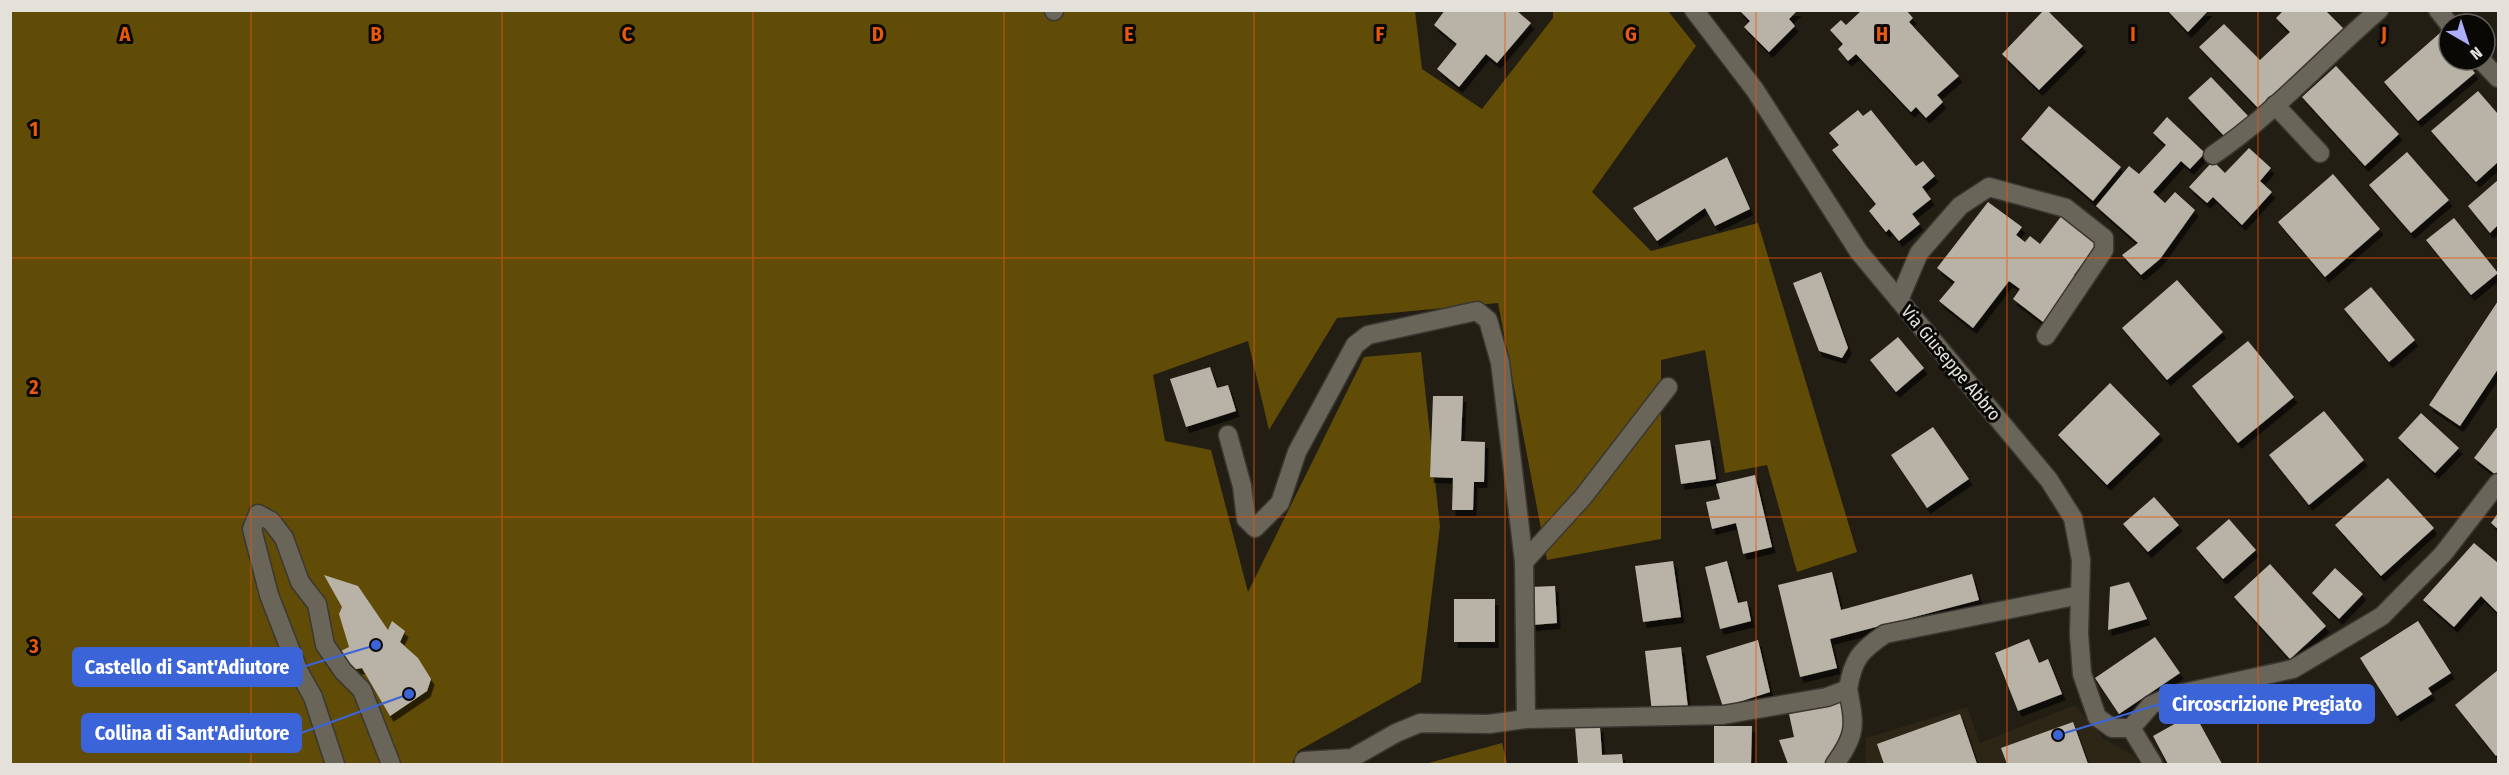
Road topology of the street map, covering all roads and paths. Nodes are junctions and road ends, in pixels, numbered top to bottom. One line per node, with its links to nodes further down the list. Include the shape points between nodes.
1 (1694, 10): 6 (street, Via Giuseppe Abbro, via 1755,90 1859,252)
2 (2379, 10): 3 (street)
3 (2275, 105): 4 (street); 5 (street)
4 (2320, 153)
5 (2213, 155)
6 (1899, 300): 7 (street, via 1919,254 1960,206 1989,187 2066,208 2104,238 2104,250); 12 (street, Via Giuseppe Abbro, via 2049,480 2073,518 2081,560)
7 (2046, 336)
8 (1668, 387): 11 (street, via 1583,497)
9 (1228, 435): 11 (street, via 1242,486 1246,519 1256,528 1280,502 1298,452 1355,345 1368,335 1477,312 1488,320 1500,362)
10 (2499, 483): 15 (street, via 2443,554 2382,616 2293,669 2174,695 2151,705)
11 (1524, 562): 14 (street)
12 (2080, 595): 13 (street, via 1885,634 1865,648 1852,666); 15 (street, Via Giuseppe Abbro, via 2082,674 2097,717 2112,728)
13 (1848, 689): 14 (street, via 1827,697 1723,715); 19 (street, via 1854,720 1850,743)
14 (1526, 719): 16 (street, via 1489,724 1420,723 1352,758)
15 (2131, 728): 20 (street)
16 (1304, 760)
17 (335, 765): 18 (street, via 313,697 299,672 263,576 252,529 258,514 271,521 284,538 300,582 317,604 325,645 362,690)
18 (391, 765)
19 (1835, 765)
20 (2153, 765)

